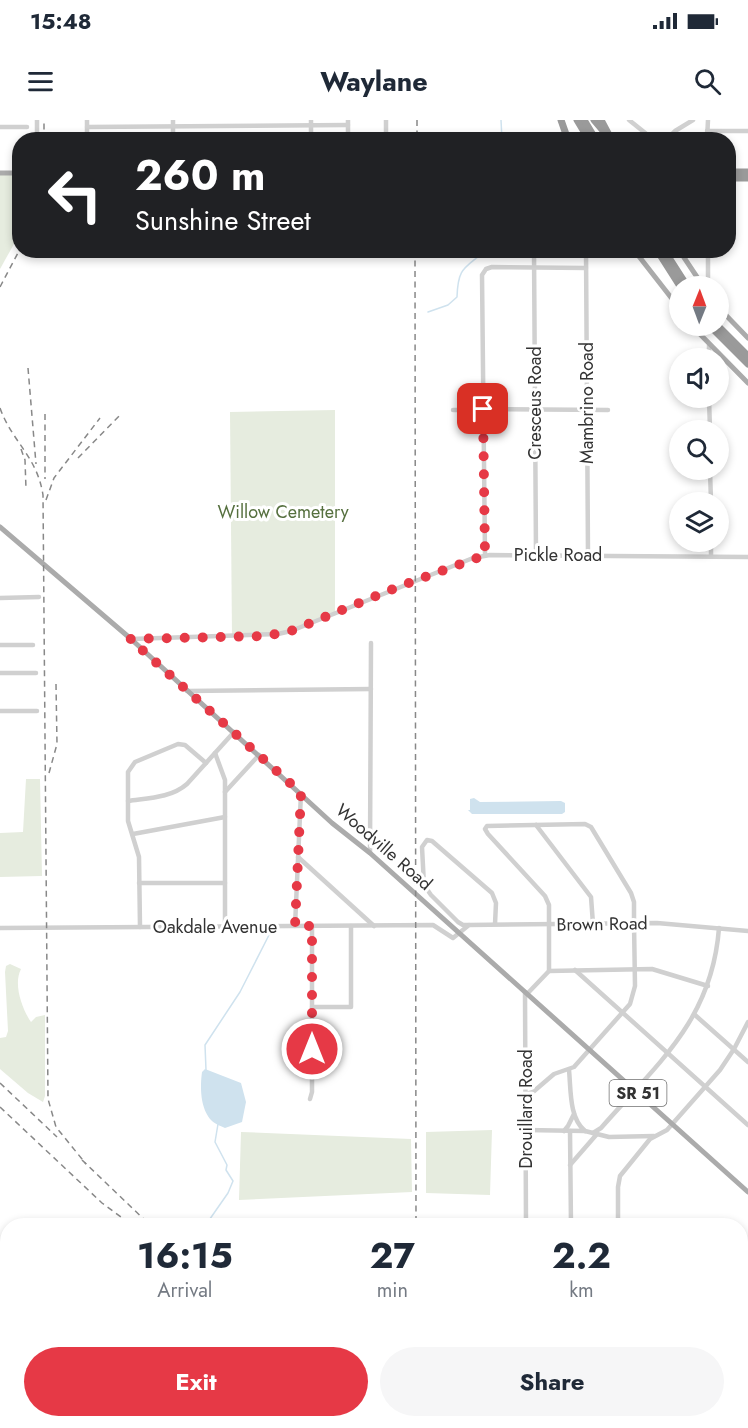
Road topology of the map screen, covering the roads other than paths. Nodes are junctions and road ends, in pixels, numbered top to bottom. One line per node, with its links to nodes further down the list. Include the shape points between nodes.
1 (87, 120): 11 (street)
2 (173, 120): 12 (street)
3 (594, 120): 17 (highway)
4 (629, 120): 18 (street)
5 (693, 120): 19 (street)
6 (706, 121): 13 (street)
7 (311, 123): 8 (street); 12 (street)
8 (348, 123)
9 (0, 127): 10 (street)
10 (27, 127)
11 (87, 127): 12 (street); 15 (street)
12 (173, 127): 16 (street)
13 (707, 131): 14 (street)
14 (748, 131)
15 (87, 132)
16 (173, 132)
17 (604, 132)
18 (644, 132)
19 (673, 132)
20 (534, 258): 27 (street, Cresceus Road)
21 (586, 258): 28 (street, Mambrino Road)
22 (640, 258): 33 (main road)
23 (662, 258): 29 (highway)
24 (669, 258): 30 (highway)
25 (684, 258): 31 (main road)
26 (708, 258): 32 (street)
27 (534, 268): 28 (street); 43 (street, via 492,267 484,271); 45 (street, Cresceus Road)
28 (586, 268): 46 (street, Mambrino Road)
29 (674, 276)
30 (681, 276)
31 (696, 276)
32 (708, 276)
33 (669, 295)
34 (729, 318): 38 (main road)
35 (701, 336): 39 (main road)
36 (720, 336): 41 (highway)
37 (728, 336): 40 (highway)
38 (748, 338)
39 (709, 345): 42 (main road)
40 (748, 356)
41 (748, 364)
42 (748, 383)
43 (483, 409): 44 (street); 45 (street); 50 (street)
44 (453, 410)
45 (536, 410): 46 (street); 51 (street, Cresceus Road)
46 (587, 410): 47 (street); 52 (street, Mambrino Road)
47 (608, 410)
48 (0, 527): 57 (main road, Woodville Road / SR 51)
49 (711, 552): 53 (street)
50 (485, 555): 51 (street, Pickle Road); 57 (street, Pickle Road, via 291,631 252,637)
51 (536, 555): 52 (street, Pickle Road)
52 (588, 555): 53 (street, Pickle Road)
53 (711, 556): 54 (street, Pickle Road)
54 (748, 557)
55 (39, 597): 56 (street)
56 (0, 598)
57 (130, 639): 64 (main road, Woodville Road / SR 51)
58 (371, 643): 63 (street)
59 (0, 645): 60 (street)
60 (33, 645)
61 (0, 673): 62 (street)
62 (36, 673)
63 (371, 689): 64 (street); 77 (street)
64 (188, 691): 67 (main road, Woodville Road / SR 51)
65 (0, 711): 66 (street)
66 (37, 711)
67 (234, 732): 68 (street); 69 (main road, Woodville Road / SR 51)
68 (215, 753): 70 (street); 71 (street, via 225,778)
69 (259, 754): 71 (street); 72 (main road, Woodville Road / SR 51)
70 (206, 763): 73 (street, via 176,792); 73 (street, via 180,744 135,762 128,772)
71 (225, 792): 74 (street)
72 (301, 793): 77 (main road, Woodville Road / SR 51); 78 (street)
73 (128, 801): 76 (street)
74 (225, 817): 76 (street); 80 (street)
75 (536, 825): 81 (street, via 590,826 631,893); 83 (street, via 486,827 488,834 545,896); 84 (street, via 591,897)
76 (133, 834): 79 (street, via 139,854)
77 (370, 853): 95 (main road, Woodville Road / SR 51)
78 (298, 857): 86 (street); 89 (street)
79 (139, 883): 80 (street); 90 (street)
80 (225, 883): 91 (street)
81 (634, 923): 84 (street, Brown Road); 93 (street, Brown Road); 96 (street)
82 (495, 924): 83 (street, Brown Road); 85 (street, Brown Road); 85 (street, via 496,903 492,893 430,840 425,841 423,883 461,924)
83 (549, 924): 84 (street, Brown Road); 98 (street)
84 (593, 924)
85 (469, 925): 95 (street)
86 (295, 926): 87 (street, Oakdale Avenue); 91 (street, Oakdale Avenue)
87 (312, 926): 88 (street, Oakdale Avenue); 101 (street)
88 (351, 926): 89 (street, Oakdale Avenue); 101 (street, via 351,1007)
89 (374, 926): 95 (street, Oakdale Avenue, via 436,926 453,938)
90 (140, 927): 91 (street, Oakdale Avenue); 92 (street, Oakdale Avenue)
91 (225, 927)
92 (0, 928)
93 (719, 928): 94 (street, Brown Road); 99 (street)
94 (748, 932)
95 (460, 934): 100 (main road, Woodville Road / SR 51)
96 (635, 969): 97 (street); 99 (street, via 654,969); 102 (street, via 633,997)
97 (574, 970): 98 (street); 102 (street)
98 (549, 971): 100 (street)
99 (708, 986): 103 (street)
100 (526, 993): 106 (main road, Woodville Road / SR 51); 112 (street, Drouillard Road)
101 (312, 1007): 113 (street)
102 (622, 1013): 106 (street); 107 (street)
103 (695, 1015): 105 (street); 107 (street)
104 (748, 1022): 105 (street)
105 (734, 1049): 108 (street); 110 (street)
106 (590, 1050): 109 (street); 111 (main road, Woodville Road / SR 51)
107 (667, 1053): 110 (street); 111 (street)
108 (748, 1062)
109 (569, 1070): 112 (street, via 554,1074); 114 (street)
110 (705, 1087): 115 (street); 116 (street)
111 (634, 1090): 115 (main road, Woodville Road / SR 51); 121 (street)
112 (526, 1094): 117 (street, Drouillard Road)
113 (310, 1099)
114 (574, 1114): 118 (street); 120 (street)
115 (672, 1124): 122 (street); 124 (main road, Woodville Road / SR 51)
116 (748, 1125)
117 (526, 1130): 118 (street); 125 (street, Drouillard Road)
118 (564, 1131): 119 (street)
119 (570, 1131): 120 (street); 123 (street)
120 (585, 1131): 121 (street)
121 (595, 1133): 122 (street, via 609,1137); 123 (street)
122 (654, 1136): 127 (street, via 618,1181)
123 (570, 1165): 126 (street)
124 (748, 1192)
125 (526, 1218)
126 (571, 1218)
127 (618, 1218)

